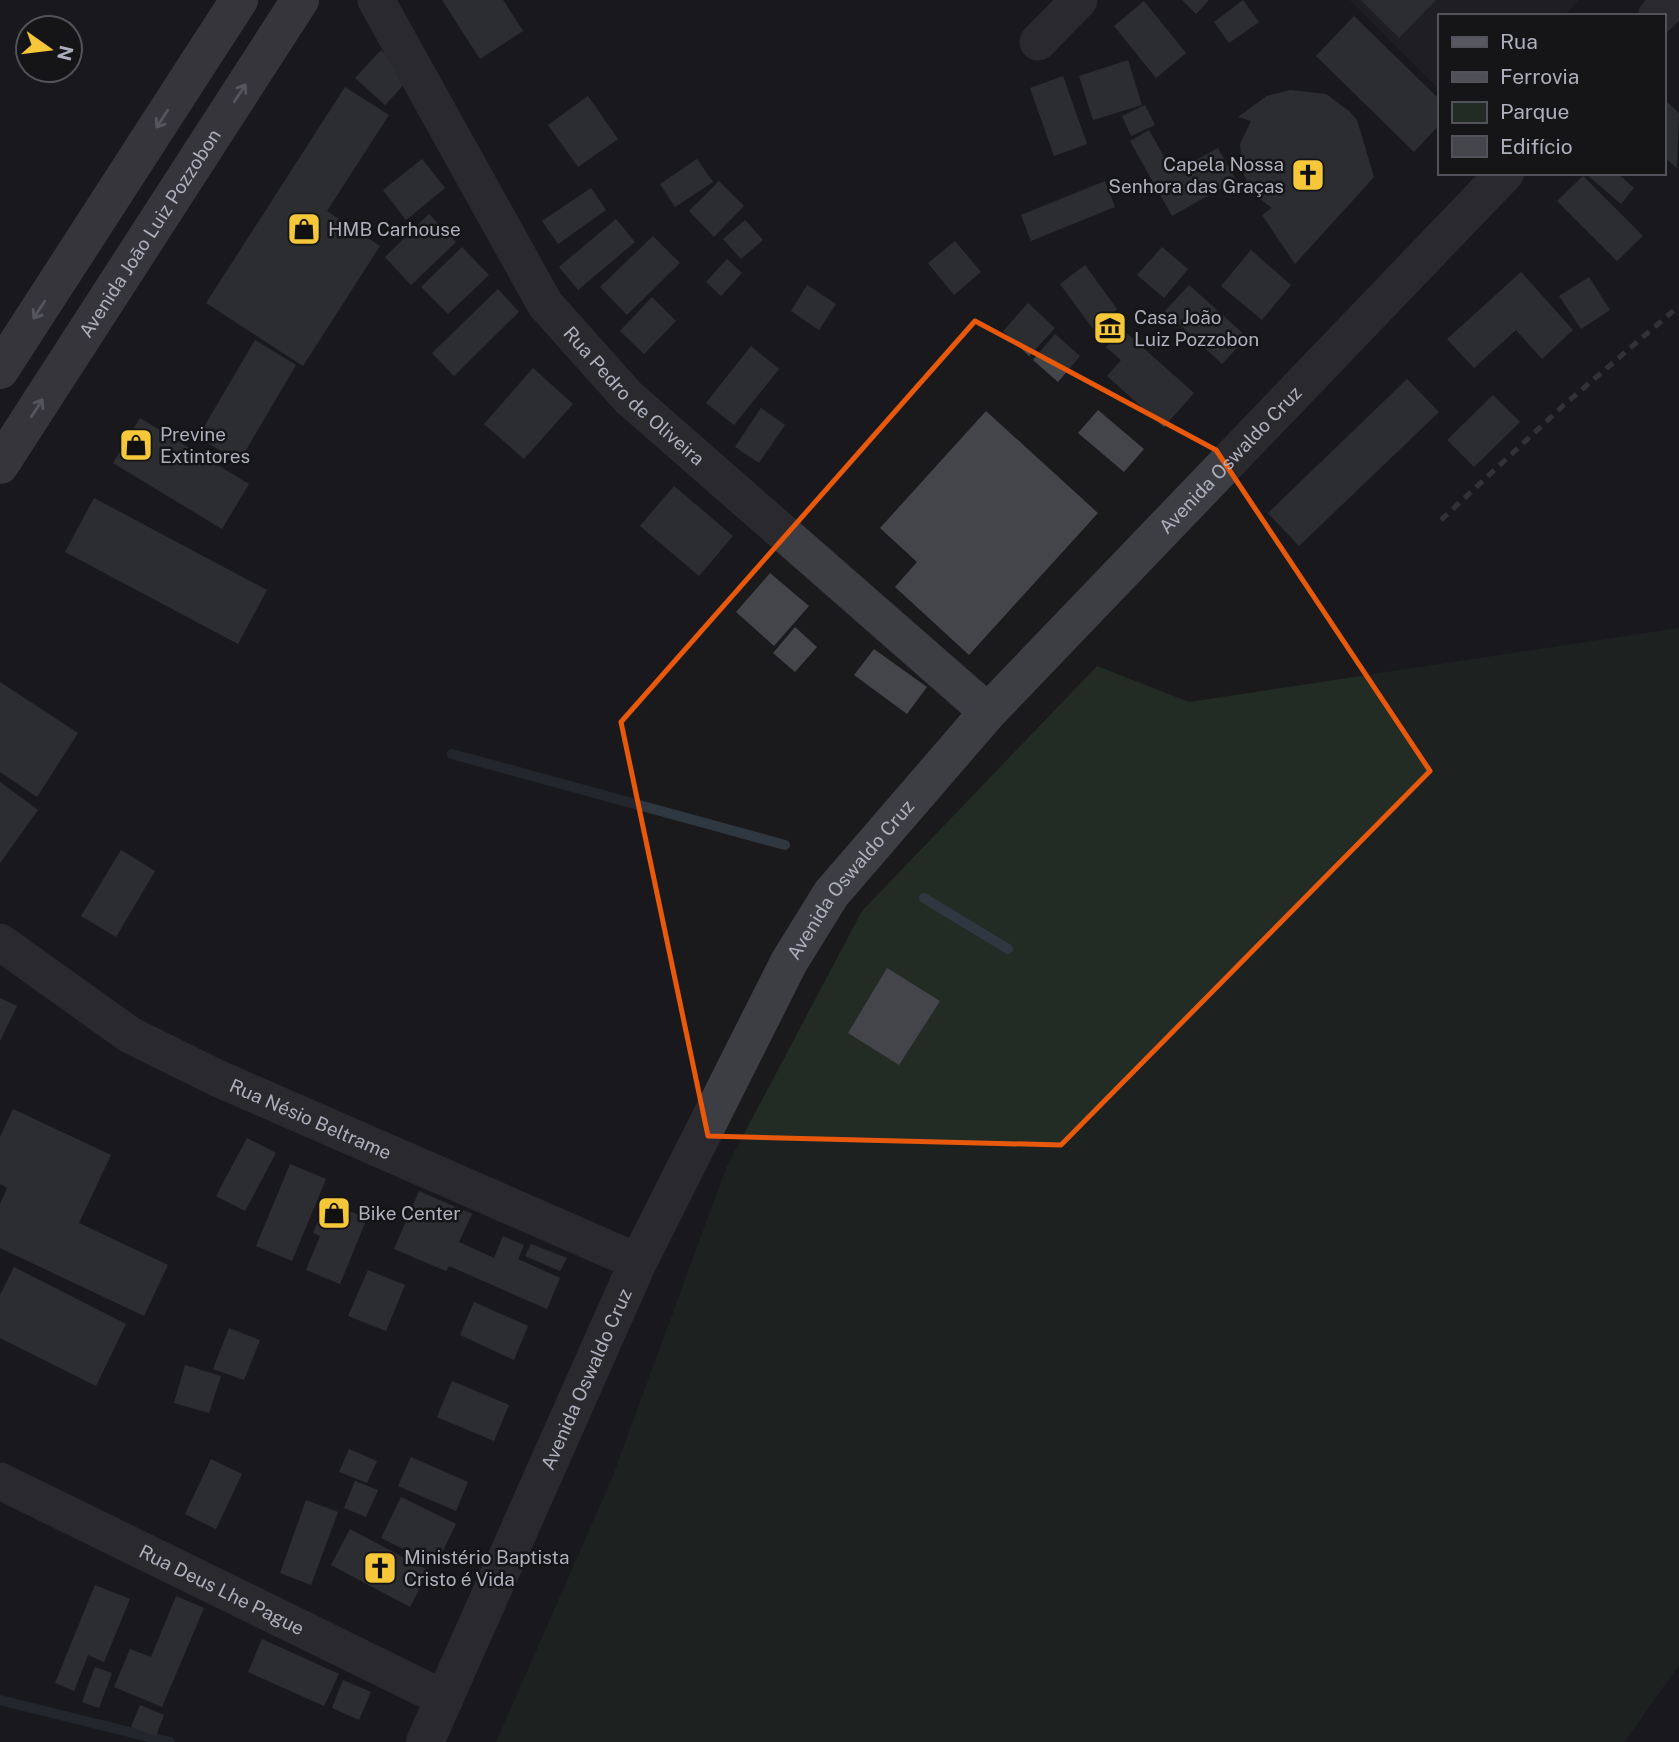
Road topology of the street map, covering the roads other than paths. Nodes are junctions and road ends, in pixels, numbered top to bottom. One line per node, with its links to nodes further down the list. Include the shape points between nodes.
1 (239, 0): 9 (main road, one-way to 9)
2 (300, 0): 10 (main road, Avenida João Luiz Pozzobon, one-way to 2)
3 (376, 0): 11 (street, Rua Pedro de Oliveira, via 545,304 628,397)
4 (1079, 0): 7 (street)
5 (1672, 0): 6 (street)
6 (1659, 14)
7 (1038, 42)
8 (1504, 175): 11 (street, Avenida Oswaldo Cruz)
9 (0, 370)
10 (0, 465)
11 (988, 712): 13 (street, Avenida Oswaldo Cruz, via 831,894 789,962)
12 (0, 942): 13 (street, Rua Nésio Beltrame, via 130,1035 217,1078)
13 (638, 1262): 15 (street, Avenida Oswaldo Cruz)
14 (0, 1481): 15 (street, Rua Deus Lhe Pague)
15 (444, 1699): 16 (street, Avenida Oswaldo Cruz)
16 (425, 1742)

